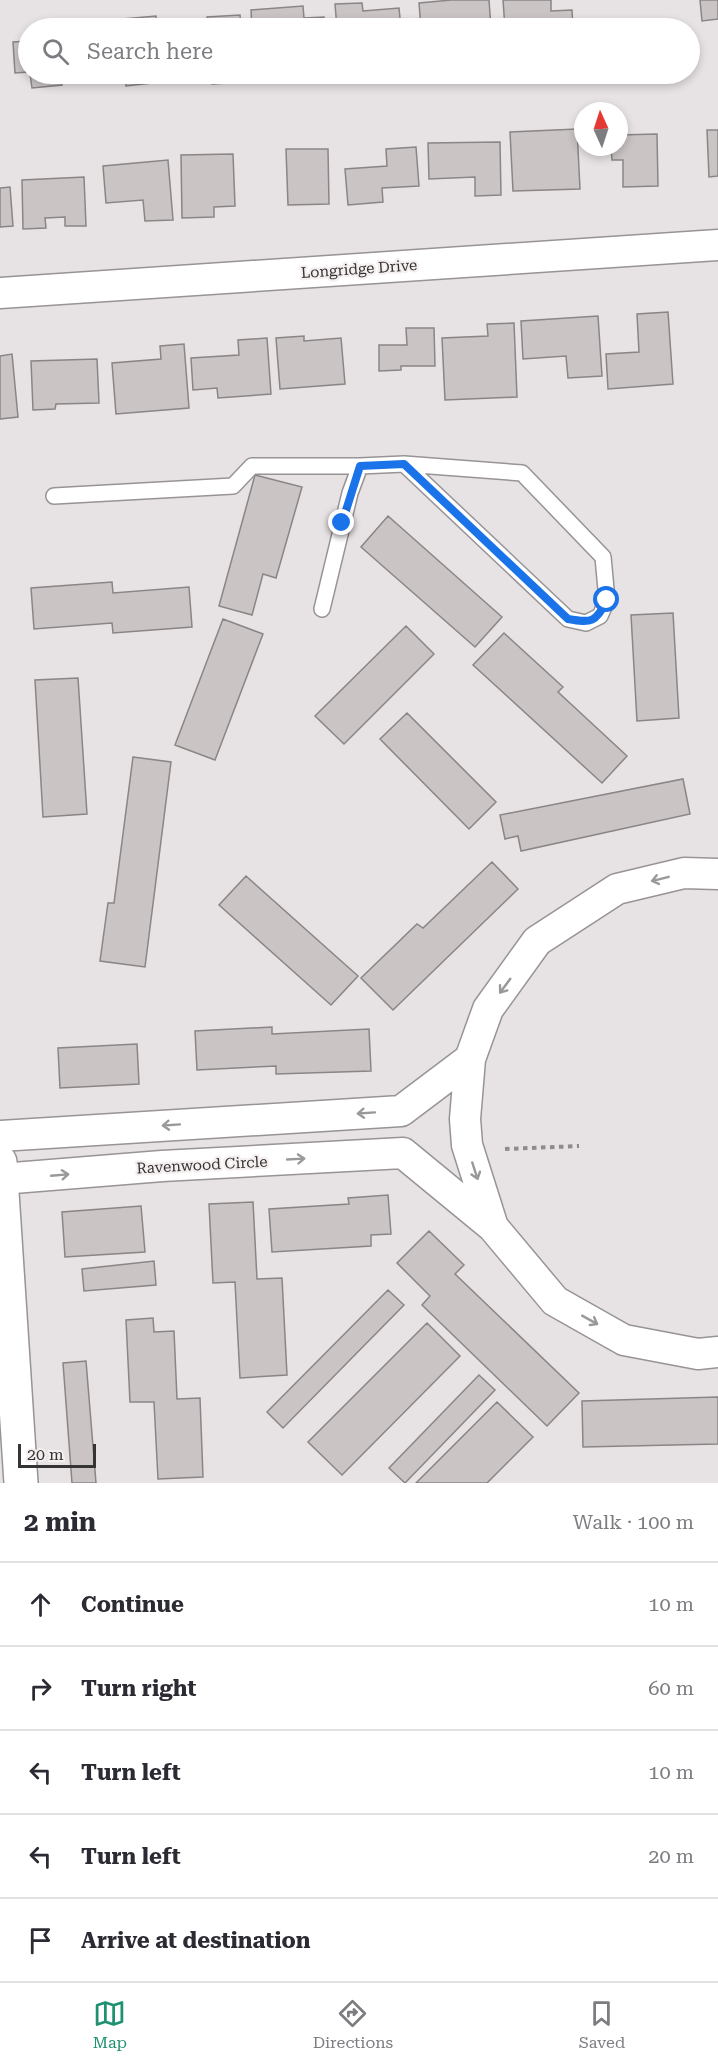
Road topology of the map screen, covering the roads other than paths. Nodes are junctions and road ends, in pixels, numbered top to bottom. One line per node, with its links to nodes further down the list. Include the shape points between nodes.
1 (718, 245): 2 (street, Longridge Drive)
2 (0, 292)
3 (404, 464): 3 (lane, via 568,619 586,622 600,616 607,600 603,557 522,473); 4 (lane)
4 (360, 466): 5 (lane, via 252,466 233,486); 6 (lane)
5 (54, 496)
6 (322, 609)
7 (718, 874): 8 (street, one-way to 8, via 684,873 617,890 537,941 488,1009)
8 (470, 1059): 9 (street); 13 (street, one-way to 13, via 467,1145)
9 (401, 1111): 10 (street, one-way to 10); 11 (street)
10 (0, 1136)
11 (402, 1153): 12 (street, Ravenwood Circle, one-way to 11); 13 (street)
12 (0, 1174): 15 (street)
13 (493, 1227): 14 (street, one-way to 14, via 555,1301 624,1340 698,1354)
14 (718, 1352)
15 (21, 1483)

